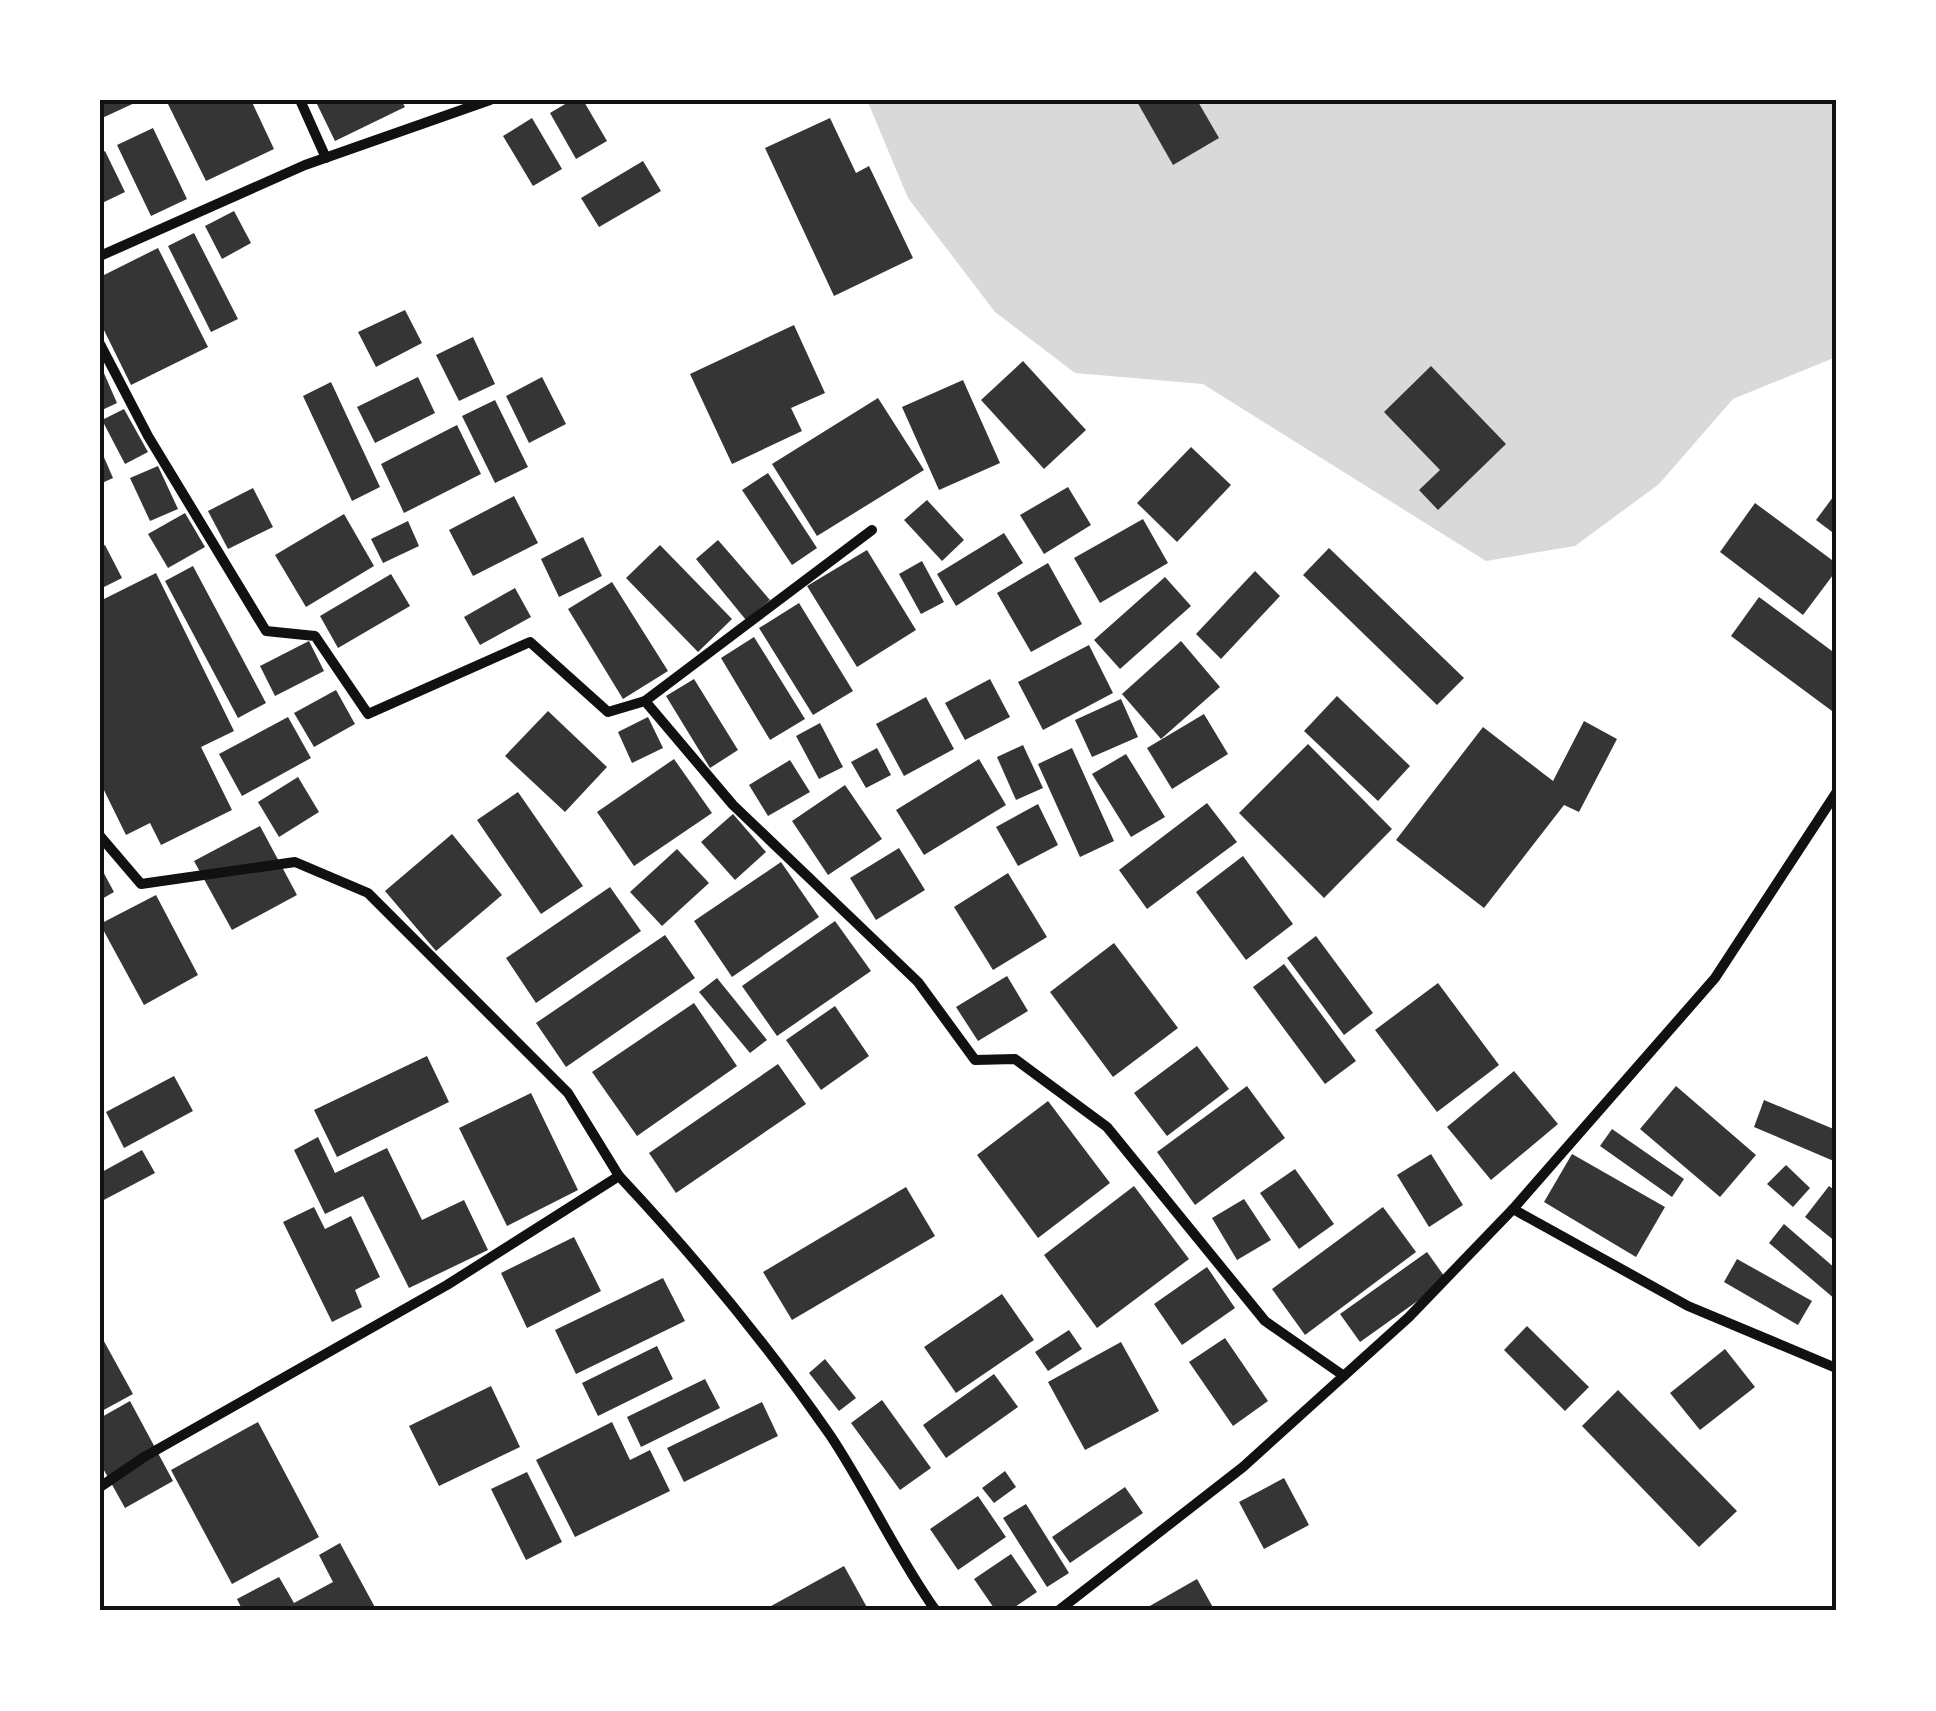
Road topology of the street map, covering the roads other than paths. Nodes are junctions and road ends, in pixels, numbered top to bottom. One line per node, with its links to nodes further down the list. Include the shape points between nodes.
1 (300, 100): 3 (street)
2 (490, 100): 3 (street)
3 (326, 158): 4 (street)
4 (100, 256)
5 (100, 344): 7 (street, via 266,631 315,636 368,714 530,642 608,712)
6 (872, 530): 7 (street)
7 (646, 702): 13 (street, via 733,805 918,982 975,1060 1014,1059 1107,1126 1265,1321)
8 (1836, 794): 11 (street, via 1715,978)
9 (100, 836): 10 (street, via 140,884 295,862 368,893 568,1093)
10 (619, 1176): 14 (street, via 447,1285); 15 (street, via 711,1274 832,1438)
11 (1513, 1209): 12 (street, via 1688,1306); 13 (street)
12 (1836, 1368)
13 (1344, 1376): 16 (street, via 1244,1467)
14 (100, 1487)
15 (936, 1611)
16 (1058, 1611)

